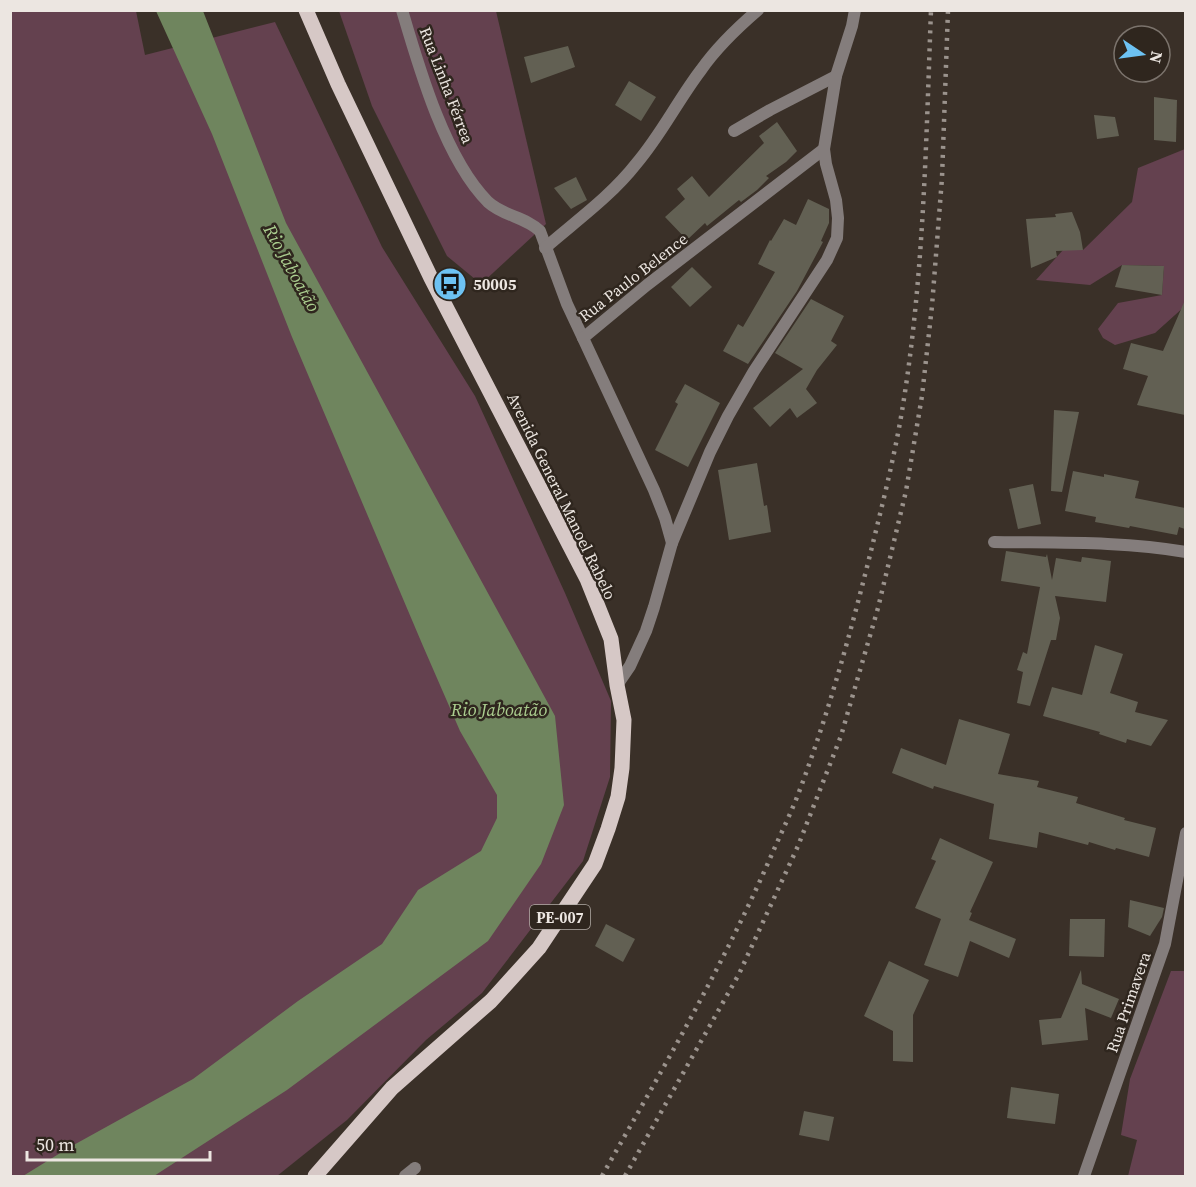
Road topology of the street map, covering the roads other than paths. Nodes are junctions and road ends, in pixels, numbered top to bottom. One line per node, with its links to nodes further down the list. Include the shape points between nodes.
1 (306, 10): 13 (main road, Avenida General Manoel Rabelo / PE-007, via 431,278 587,579 611,639)
2 (402, 10): 8 (street, Rua Linha Férrea, via 432,101 468,176 495,208 535,226)
3 (758, 10): 8 (street, via 701,69 637,164)
4 (855, 10): 5 (street)
5 (836, 76): 6 (street); 7 (street)
6 (734, 131)
7 (824, 149): 9 (street, Rua Paulo Belence); 11 (street, via 836,200 837,238 728,416)
8 (545, 248): 9 (street, Rua Linha Férrea)
9 (583, 338): 11 (street, Rua Paulo Belence, via 654,490)
10 (993, 542): 12 (street, via 1086,543)
11 (672, 543): 13 (street, via 646,631)
12 (1185, 552)
13 (617, 685): 16 (main road, Avenida General Manoel Rabelo / PE-007, via 624,720 622,768 618,797 595,864 538,948 491,1001 392,1088)
14 (1185, 833): 18 (street, Rua Primavera, via 1166,944)
15 (415, 1168): 17 (street)
16 (315, 1176)
17 (405, 1176)
18 (1084, 1176)

